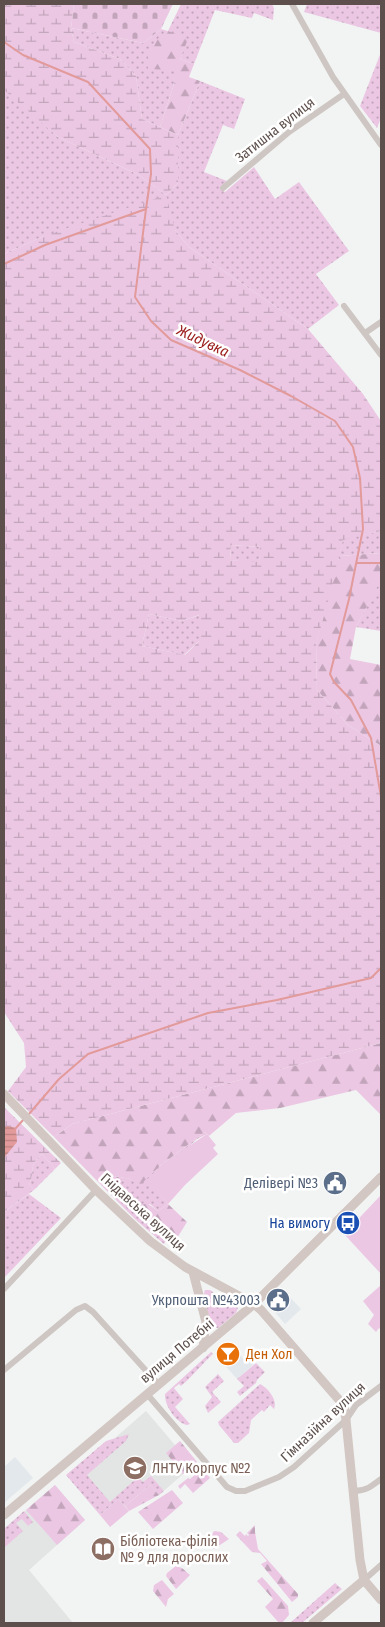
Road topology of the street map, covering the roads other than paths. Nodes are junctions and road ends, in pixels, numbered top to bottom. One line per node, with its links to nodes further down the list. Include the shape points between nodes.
1 (292, 4): 2 (street)
2 (344, 94): 3 (street); 4 (street, Затишна вулиця, via 289,132)
3 (381, 145)
4 (223, 188)
5 (344, 306): 7 (street)
6 (381, 322): 7 (street)
7 (366, 333): 8 (street)
8 (381, 355)
9 (5, 1095): 11 (main road, Гнідавська вулиця)
10 (381, 1177): 14 (main road, вулиця Потебні)
11 (96, 1190): 12 (main road, Гнідавська вулиця, via 150,1240); 13 (street)
12 (193, 1272): 14 (main road, Гнідавська вулиця); 15 (main road, via 206,1322)
13 (4, 1290)
14 (254, 1304): 15 (main road, вулиця Потебні); 20 (main road, Гнідавська вулиця, via 344,1406)
15 (203, 1348): 17 (main road, вулиця Потебні)
16 (4, 1370): 17 (street, via 85,1306)
17 (159, 1384): 19 (main road, вулиця Потебні)
18 (381, 1386): 20 (street, Гімназійна вулиця, via 356,1405)
19 (147, 1394): 20 (street, Гімназійна вулиця, via 227,1487 236,1492 279,1477); 23 (main road, вулиця Потебні)
20 (346, 1420): 22 (main road, Гнідавська вулиця)
21 (381, 1478): 22 (street, via 370,1488)
22 (354, 1491): 25 (main road, Гнідавська вулиця)
23 (4, 1515)
24 (381, 1565): 25 (street)
25 (364, 1580): 26 (main road); 27 (main road)
26 (381, 1600)
27 (314, 1623)

